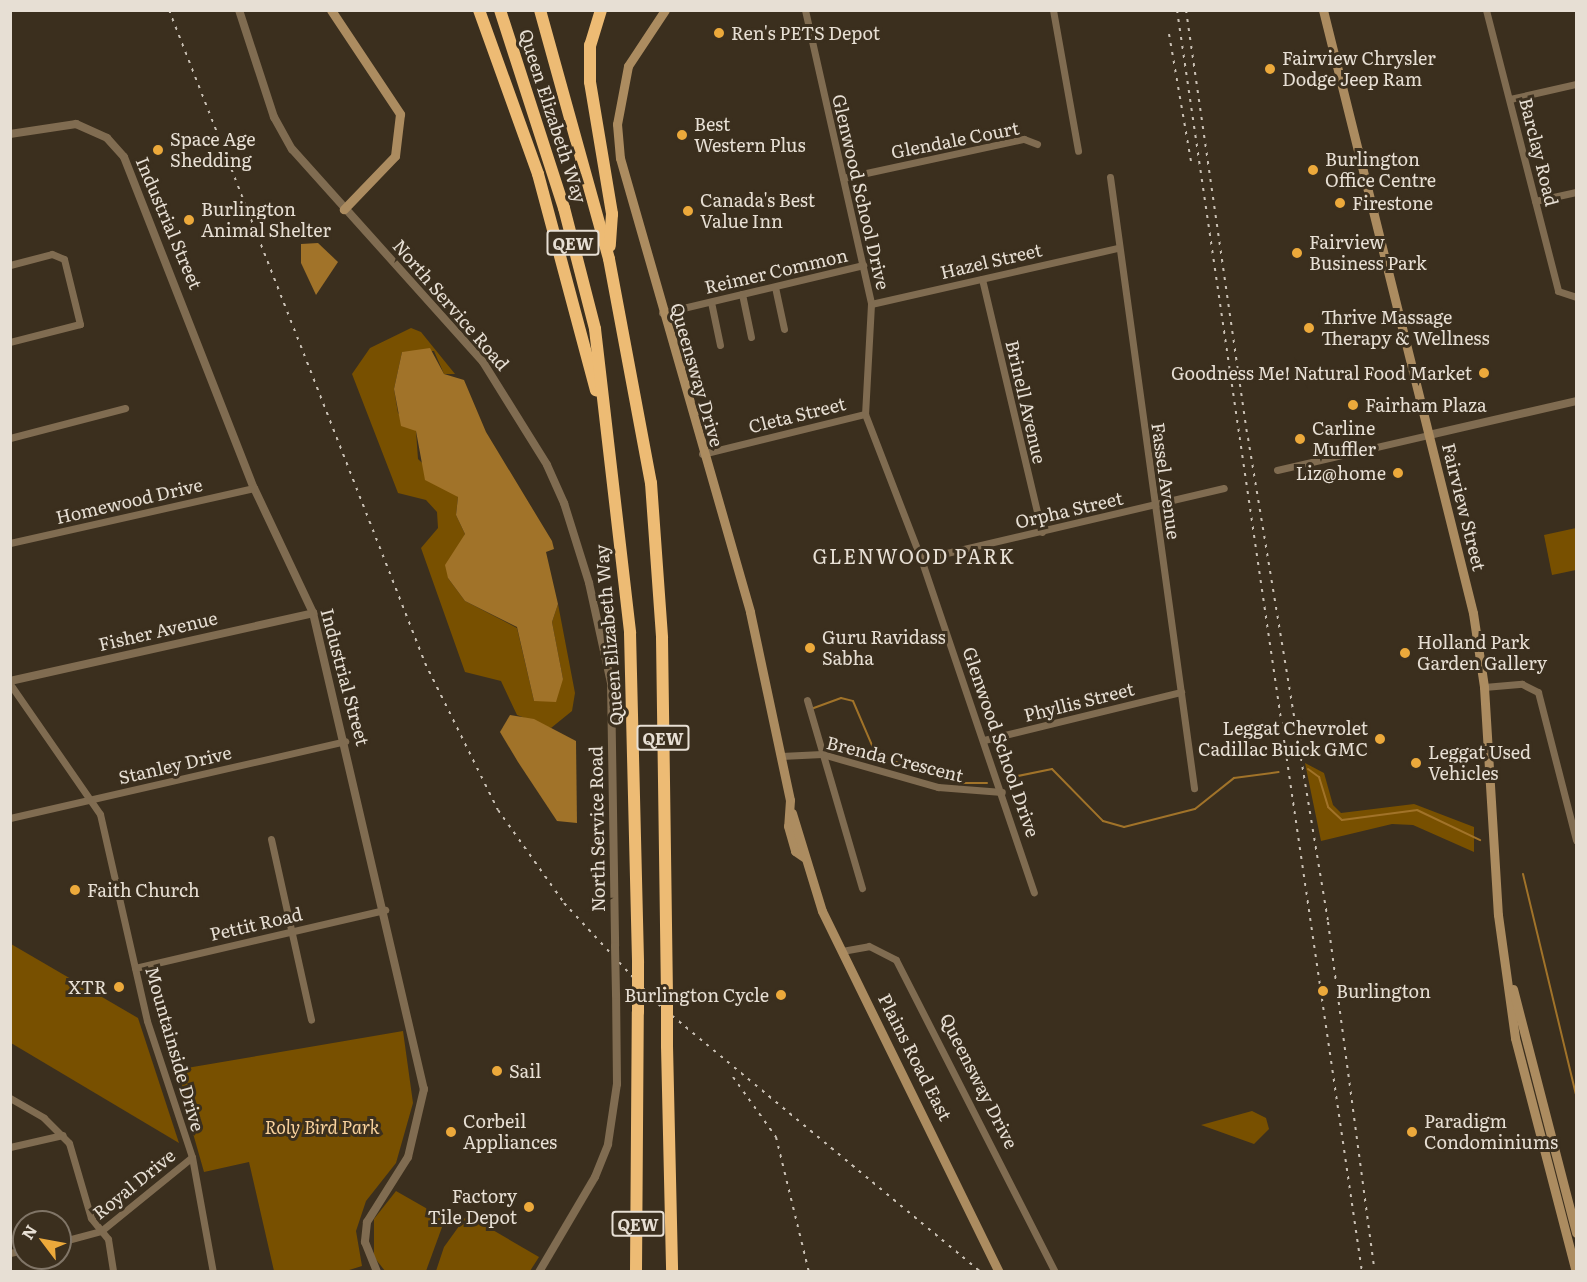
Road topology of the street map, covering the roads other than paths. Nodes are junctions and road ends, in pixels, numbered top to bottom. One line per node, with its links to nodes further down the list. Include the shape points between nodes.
1 (238, 10): 21 (street, North Service Road, via 282,134)
2 (331, 10): 21 (main road, via 352,47 390,93 401,132 387,170)
3 (479, 10): 44 (highway, via 538,174 600,404)
4 (500, 10): 44 (highway, Queen Elizabeth Way / QEW, via 564,208 595,329)
5 (540, 10): 23 (highway, Queen Elizabeth Way / QEW)
6 (601, 10): 23 (highway, via 590,45 590,82 612,214)
7 (665, 10): 32 (main road, Queensway Drive, via 628,66 617,124 625,179)
8 (805, 10): 18 (street, Glenwood School Drive)
9 (1053, 10): 16 (street)
10 (1323, 10): 40 (main road, Fairview Street)
11 (1489, 11): 13 (street, Barclay Road)
12 (1576, 84): 13 (street)
13 (1510, 99): 20 (street, Barclay Road)
14 (10, 134): 45 (street, Industrial Street, via 76,124 117,148)
15 (1037, 144): 18 (street, Glendale Court, via 1024,139)
16 (1078, 151)
17 (1110, 177): 22 (street, Fassel Avenue)
18 (843, 178): 25 (street, Glenwood School Drive)
19 (1576, 192): 20 (street)
20 (1535, 201): 29 (street, Barclay Road, via 1558,291)
21 (344, 210): 84 (street, North Service Road, bridge, via 483,362 547,465 564,503 589,583 610,683 617,1084 608,1144 596,1177)
22 (1117, 248): 26 (street, Hazel Street); 47 (street, Fassel Avenue)
23 (609, 259): 86 (highway, Queen Elizabeth Way / QEW, bridge, via 651,483 662,639)
24 (10, 265): 35 (street, via 52,254 64,259 80,324)
25 (863, 265): 27 (street, Reimer Common); 31 (street, Glenwood School Drive)
26 (982, 279): 31 (street, Hazel Street); 48 (street, Brinell Avenue)
27 (775, 287): 28 (street, Reimer Common); 33 (street)
28 (742, 294): 30 (street, Reimer Common); 34 (street)
29 (1576, 297)
30 (711, 302): 32 (street, Reimer Common); 36 (street)
31 (871, 304): 39 (street, Glenwood School Drive)
32 (662, 313): 42 (main road, Queensway Drive)
33 (784, 329)
34 (751, 337)
35 (10, 342)
36 (720, 345)
37 (1576, 401): 40 (street)
38 (124, 408): 41 (street)
39 (865, 414): 42 (street, Cleta Street); 50 (street, Glenwood School Drive)
40 (1429, 435): 43 (street); 53 (main road, Fairview Street, via 1473,613)
41 (10, 438)
42 (702, 454): 59 (main road, Queensway Drive, via 750,612)
43 (1277, 470)
44 (613, 483): 85 (highway, Queen Elizabeth Way / QEW, bridge, via 630,633 638,963)
45 (254, 488): 49 (street, Homewood Drive); 51 (street, Industrial Street)
46 (1224, 488): 47 (street, Orpha Street)
47 (1154, 505): 48 (street, Orpha Street); 54 (street, Fassel Avenue)
48 (1042, 532): 50 (street, Orpha Street)
49 (10, 543)
50 (921, 559): 56 (street, Glenwood School Drive)
51 (313, 613): 52 (street, Fisher Avenue); 57 (street, Industrial Street)
52 (10, 682): 62 (street, Mountainside Drive)
53 (1484, 687): 65 (street, via 1522,684 1538,692); 72 (main road, Fairview Street, via 1495,887)
54 (1180, 692): 56 (street, Phyllis Street); 60 (street, Fassel Avenue)
55 (807, 700): 58 (street)
56 (984, 740): 61 (street, Glenwood School Drive)
57 (345, 741): 62 (street, Stanley Drive); 68 (street, Industrial Street)
58 (822, 754): 59 (street, Brenda Crescent); 61 (street, Brenda Crescent, via 938,787); 66 (street)
59 (781, 756): 70 (main road, Plains Road East, via 804,857)
60 (1194, 788)
61 (1002, 792): 67 (street, Glenwood School Drive)
62 (92, 800): 63 (street, Stanley Drive); 71 (street, Mountainside Drive, via 100,814)
63 (10, 818)
64 (271, 838): 69 (street)
65 (1576, 840)
66 (862, 888)
67 (1034, 892)
68 (385, 910): 69 (street, Pettit Road); 83 (street, Industrial Street, via 424,1089 408,1157 367,1222 365,1242)
69 (292, 931): 71 (street, Pettit Road); 73 (street)
70 (842, 951): 87 (main road, Plains Road East); 88 (street, Queensway Drive, via 869,946 896,960)
71 (135, 968): 77 (street, Mountainside Drive)
72 (1511, 985): 79 (main road, Fairview Street); 89 (main road, Fairview Street, via 1515,1038)
73 (311, 1020)
74 (10, 1098): 75 (street)
75 (63, 1135): 76 (street); 78 (street, via 91,1218)
76 (10, 1147)
77 (192, 1157): 78 (street, Royal Drive); 82 (street, Mountainside Drive)
78 (101, 1231): 80 (street, Royal Drive); 81 (street)
79 (1576, 1233)
80 (72, 1239)
81 (113, 1272)
82 (213, 1272)
83 (376, 1272)
84 (539, 1272)
85 (636, 1272)
86 (672, 1272)
87 (999, 1272)
88 (1055, 1272)
89 (1576, 1272)

